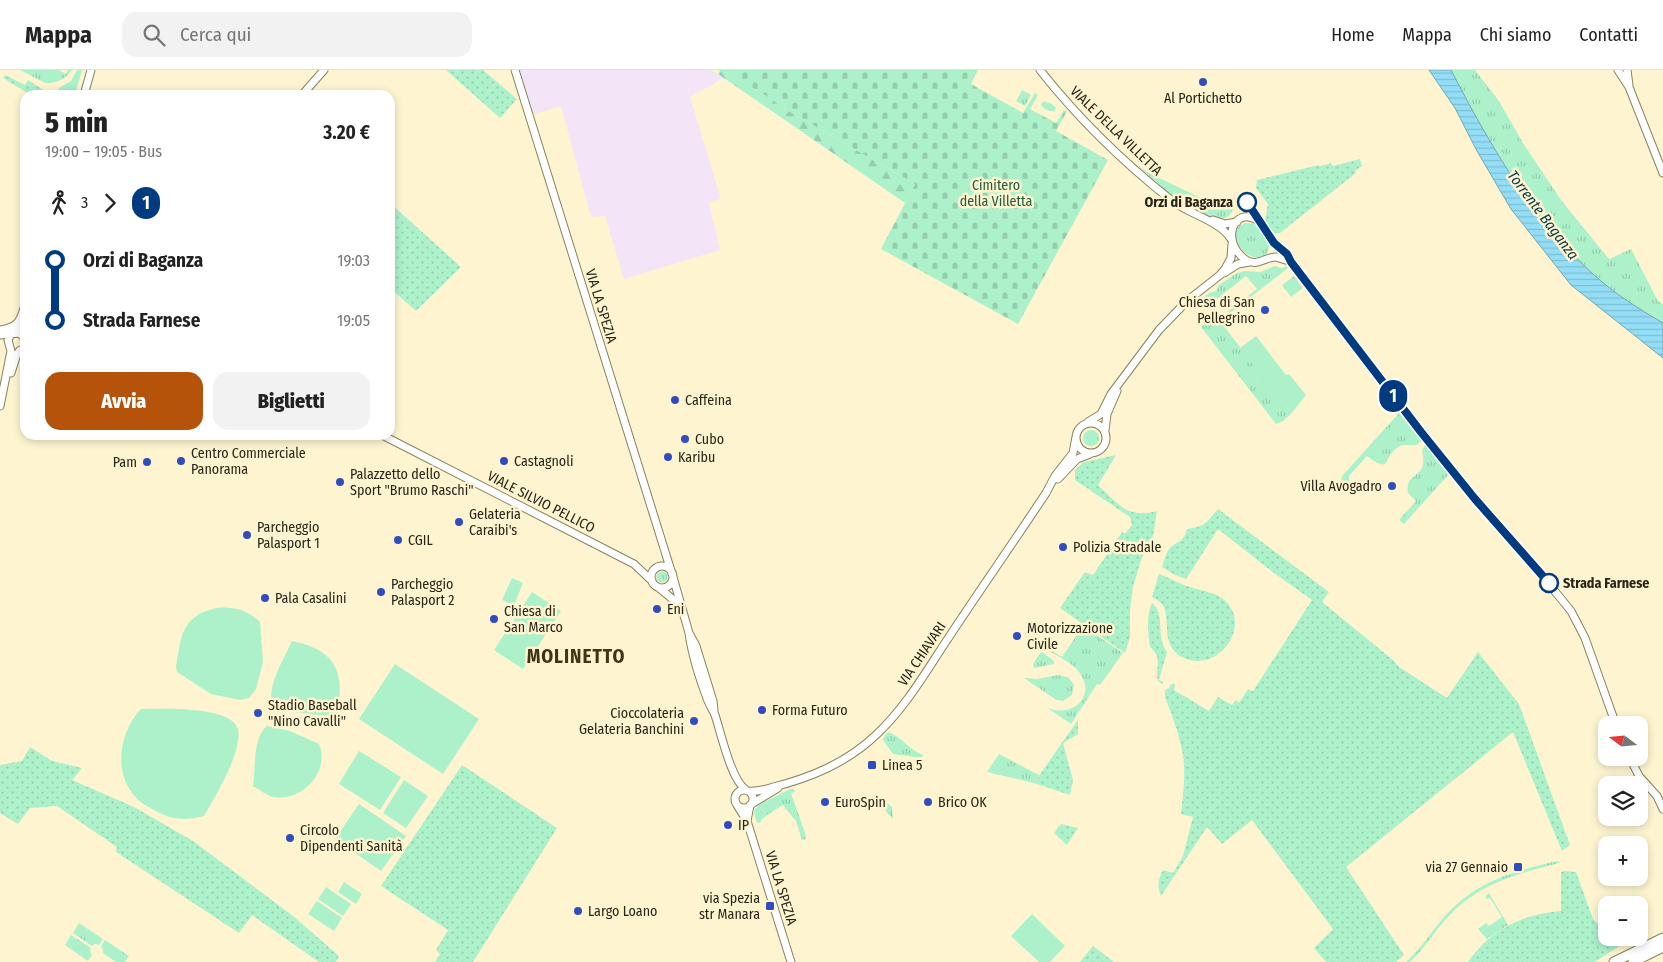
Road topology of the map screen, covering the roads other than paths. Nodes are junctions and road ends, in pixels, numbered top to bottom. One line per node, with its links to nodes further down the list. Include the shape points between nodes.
1 (91, 70): 6 (street)
2 (324, 70): 7 (street)
3 (515, 70): 36 (street, VIA LA SPEZIA)
4 (1040, 70): 9 (street, VIALE DELLA VILLETTA, via 1083,118 1144,176 1176,204)
5 (1622, 71): 8 (street)
6 (85, 90)
7 (306, 90)
8 (1663, 173)
9 (1205, 218): 10 (street, VIALE DELLA VILLETTA, via 1225,224); 11 (street, VIALE DELLA VILLETTA, via 1222,229)
10 (1237, 222): 11 (street, via 1231,232); 12 (street, via 1245,218 1257,220)
11 (1231, 240): 14 (street, via 1243,257); 16 (street, via 1231,258)
12 (1272, 240): 13 (street, via 1272,251); 15 (street)
13 (1266, 260): 14 (street); 15 (street, via 1278,258)
14 (1252, 262): 16 (street, via 1238,264)
15 (1291, 262): 43 (street, via 1425,437 1569,608 1585,638)
16 (1219, 275): 27 (street, via 1164,325)
17 (20, 320): 19 (street, via 11,328)
18 (20, 326): 21 (street)
19 (0, 330)
20 (20, 333): 21 (street)
21 (14, 334): 22 (street); 24 (street, via 8,339)
22 (0, 336)
23 (0, 343): 24 (street)
24 (10, 346): 25 (street); 28 (street)
25 (20, 349)
26 (20, 350): 28 (street)
27 (1119, 386): 30 (street, via 1101,414); 31 (street, via 1107,414)
28 (3, 394): 29 (street)
29 (0, 406)
30 (1088, 422): 31 (street, via 1098,424); 32 (street)
31 (1105, 431): 34 (street, via 1106,444)
32 (1076, 437): 34 (street, via 1081,449); 35 (street, VIA CHIAVARI, via 1073,453)
33 (392, 440): 37 (street, VIALE SILVIO PELLICO)
34 (1093, 453): 35 (street, VIA CHIAVARI, via 1076,459)
35 (1046, 493): 46 (street, VIA CHIAVARI, via 889,722 865,745 840,762)
36 (663, 549): 38 (street, via 662,562); 39 (street, VIA LA SPEZIA)
37 (634, 564): 38 (street, VIALE SILVIO PELLICO); 40 (street, VIALE SILVIO PELLICO)
38 (657, 568): 39 (street, via 667,568); 40 (street, via 651,575)
39 (672, 576): 41 (street, via 671,583); 42 (street, VIA LA SPEZIA)
40 (652, 581): 41 (street, VIA LA SPEZIA)
41 (658, 587): 42 (street, VIA LA SPEZIA)
42 (681, 608): 44 (street, VIA LA SPEZIA)
43 (1613, 716)
44 (730, 764): 47 (street, VIA LA SPEZIA, via 739,783); 48 (street, VIA LA SPEZIA)
45 (1634, 766): 49 (street)
46 (781, 786): 47 (street, VIA CHIAVARI); 51 (street, VIA CHIAVARI)
47 (747, 790): 48 (street); 51 (street, VIA LA SPEZIA, via 752,797)
48 (736, 795): 50 (street, VIA LA SPEZIA)
49 (1660, 798): 52 (street)
50 (737, 805): 51 (street); 53 (street, VIA LA SPEZIA)
51 (750, 805): 53 (street, VIA LA SPEZIA)
52 (1663, 809)
53 (747, 821): 56 (street, VIA LA SPEZIA)
54 (1663, 938): 57 (highway)
55 (1663, 948): 58 (highway)
56 (791, 962)
57 (1614, 962)
58 (1632, 962)

